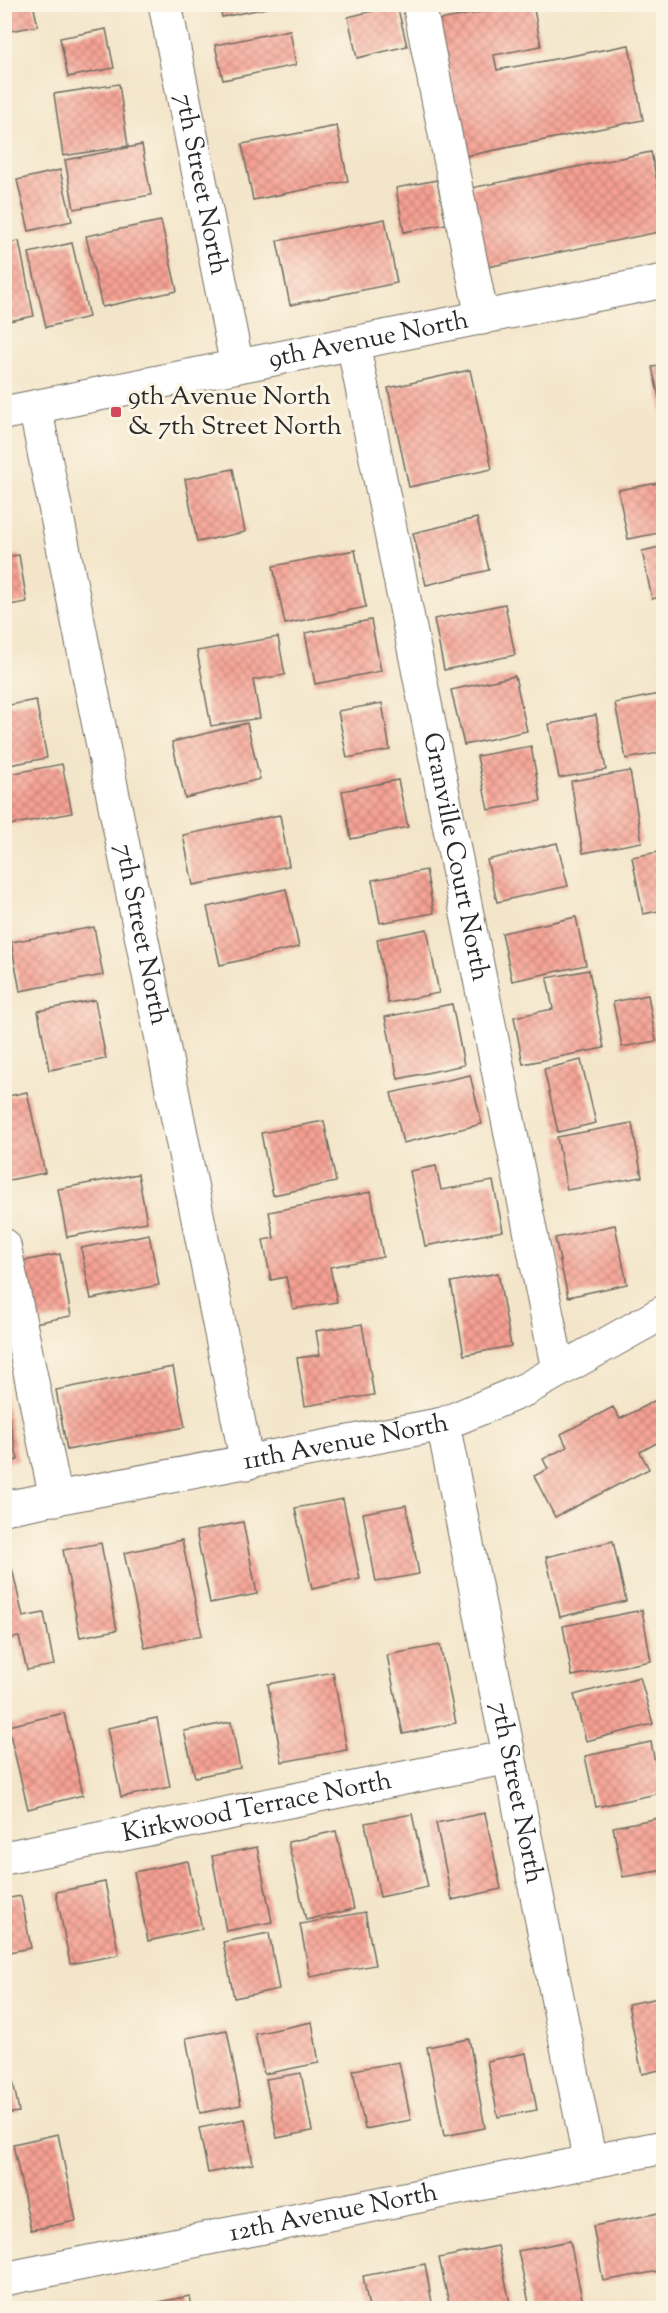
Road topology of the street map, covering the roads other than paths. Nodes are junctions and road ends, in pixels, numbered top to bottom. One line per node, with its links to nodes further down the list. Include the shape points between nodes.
1 (165, 4): 6 (street, 7th Street North)
2 (419, 4): 4 (street)
3 (663, 281): 4 (street, 9th Avenue North)
4 (482, 318): 5 (street, 9th Avenue North)
5 (353, 343): 6 (street, 9th Avenue North); 10 (street, Granville Court North)
6 (237, 366): 7 (street, 9th Avenue North)
7 (20, 410): 12 (street, 7th Street North)
8 (4, 1245): 13 (street)
9 (663, 1312): 10 (street, 11th Avenue North)
10 (558, 1370): 11 (street, 11th Avenue North, via 526,1389)
11 (443, 1424): 12 (street, 11th Avenue North); 15 (street, 7th Street North)
12 (247, 1463): 13 (street, 11th Avenue North)
13 (56, 1499): 14 (street, 11th Avenue North)
14 (4, 1509)
15 (509, 1757): 16 (street, Kirkwood Terrace North); 18 (street, 7th Street North)
16 (4, 1858)
17 (663, 2147): 18 (street, 12th Avenue North)
18 (590, 2162): 19 (street, 12th Avenue North)
19 (4, 2279)

